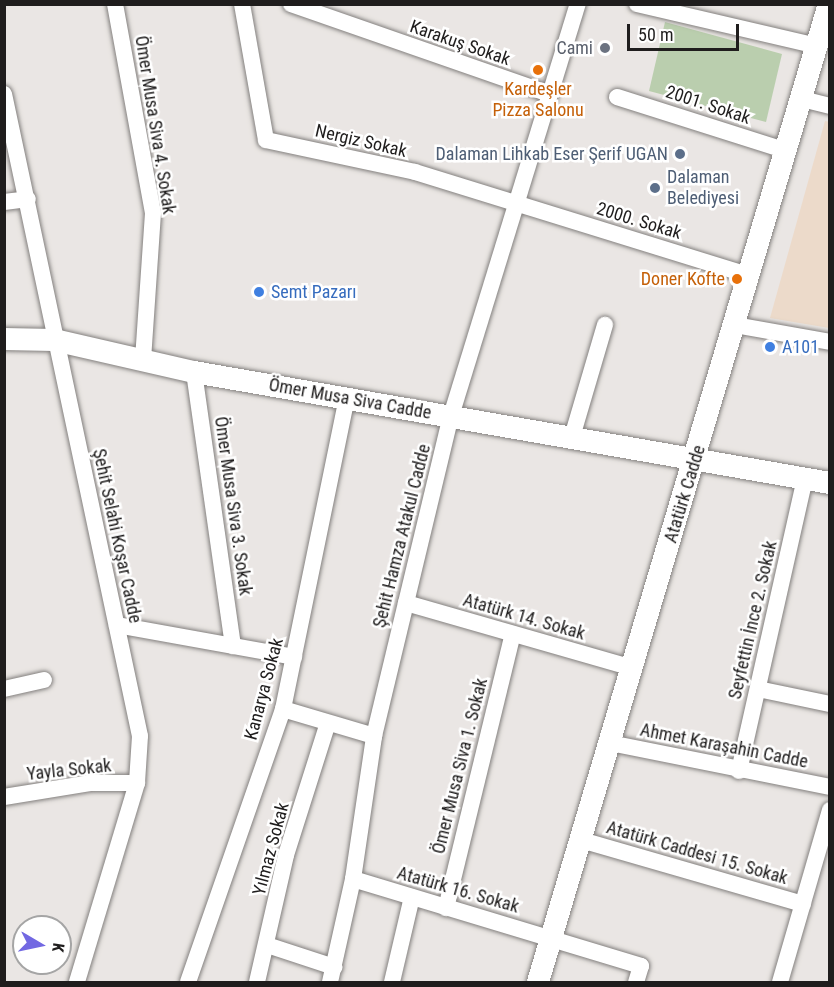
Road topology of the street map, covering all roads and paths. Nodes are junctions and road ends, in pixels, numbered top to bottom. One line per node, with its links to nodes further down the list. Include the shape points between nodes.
1 (115, 4): 23 (street, Ömer Musa Siva 4. Sokak, via 153,213)
2 (242, 4): 16 (street, Nergiz Sokak, via 266,140 415,172)
3 (291, 4): 9 (street, Karakuş Sokak)
4 (578, 4): 9 (street, Şehit Hamza Atakul Cadde)
5 (637, 4): 7 (street)
6 (829, 4): 7 (main road, Atatürk Cadde)
7 (818, 46): 11 (main road, Atatürk Cadde)
8 (4, 94): 14 (street, Şehit Selahi Koşar Cadde)
9 (549, 94): 16 (street, Şehit Hamza Atakul Cadde)
10 (617, 97): 13 (street, 2001. Sokak)
11 (802, 99): 12 (street); 13 (main road, Atatürk Cadde)
12 (830, 106)
13 (786, 151): 17 (main road, Atatürk Cadde)
14 (28, 199): 15 (street); 21 (street, Şehit Selahi Koşar Cadde)
15 (4, 202)
16 (517, 204): 17 (street, 2000. Sokak); 26 (street, Şehit Hamza Atakul Cadde)
17 (750, 276): 19 (main road, Atatürk Cadde)
18 (605, 325): 27 (street)
19 (735, 325): 22 (street); 28 (main road, Atatürk Cadde)
20 (4, 339): 21 (main road, Ömer Musa Siva Cadde)
21 (54, 340): 23 (main road, Ömer Musa Siva Cadde); 32 (street, Şehit Selahi Koşar Cadde)
22 (830, 342)
23 (143, 360): 24 (main road, Ömer Musa Siva Cadde)
24 (194, 372): 25 (main road, Ömer Musa Siva Cadde); 34 (street, Ömer Musa Siva 3. Sokak)
25 (347, 398): 26 (main road, Ömer Musa Siva Cadde); 35 (street, Kanarya Sokak)
26 (452, 416): 27 (main road, Ömer Musa Siva Cadde); 31 (street, Şehit Hamza Atakul Cadde)
27 (572, 437): 28 (main road, Ömer Musa Siva Cadde)
28 (696, 458): 29 (main road, Ömer Musa Siva Cadde); 36 (main road, Atatürk Cadde)
29 (805, 478): 30 (main road, Ömer Musa Siva Cadde); 39 (street, Seyfettin İnce 2. Sokak)
30 (830, 483)
31 (405, 603): 33 (street, Atatürk 14. Sokak); 43 (street, Şehit Hamza Atakul Cadde)
32 (117, 625): 34 (street); 46 (street, Şehit Selahi Koşar Cadde, via 140,735)
33 (513, 634): 36 (street, Atatürk 14. Sokak); 54 (street, Ömer Musa Siva 1. Sokak)
34 (233, 646): 35 (street)
35 (294, 657): 41 (street, Kanarya Sokak)
36 (633, 668): 44 (main road, Atatürk Cadde)
37 (44, 680): 38 (street)
38 (4, 689)
39 (758, 689): 40 (street); 45 (street, Seyfettin İnce 2. Sokak)
40 (830, 704)
41 (283, 709): 42 (street); 59 (street, Kanarya Sokak)
42 (327, 726): 43 (street); 56 (street, Yılmaz Sokak, via 286,855)
43 (374, 736): 51 (street, Şehit Hamza Atakul Cadde)
44 (610, 743): 45 (street, Ahmet Karaşahin Cadde); 50 (main road, Atatürk Cadde)
45 (739, 771): 47 (street, Ahmet Karaşahin Cadde)
46 (138, 783): 48 (street, Yayla Sokak, via 90,783); 58 (street, Şehit Selahi Koşar Cadde)
47 (830, 787)
48 (4, 797)
49 (830, 810): 53 (street)
50 (581, 840): 53 (street, Atatürk Caddesi 15. Sokak); 55 (main road, Atatürk Cadde)
51 (353, 879): 52 (street, Atatürk 16. Sokak); 57 (street, Şehit Hamza Atakul Cadde)
52 (412, 897): 54 (street, Atatürk 16. Sokak); 61 (street)
53 (802, 904): 64 (street)
54 (446, 908): 55 (street, Atatürk 16. Sokak)
55 (552, 936): 62 (main road, Atatürk Cadde); 63 (street, Atatürk 16. Sokak, via 641,966)
56 (267, 945): 57 (street); 60 (street, Yılmaz Sokak)
57 (332, 975)
58 (77, 982)
59 (188, 982)
60 (257, 982)
61 (392, 982)
62 (538, 982)
63 (636, 982)
64 (780, 982)

